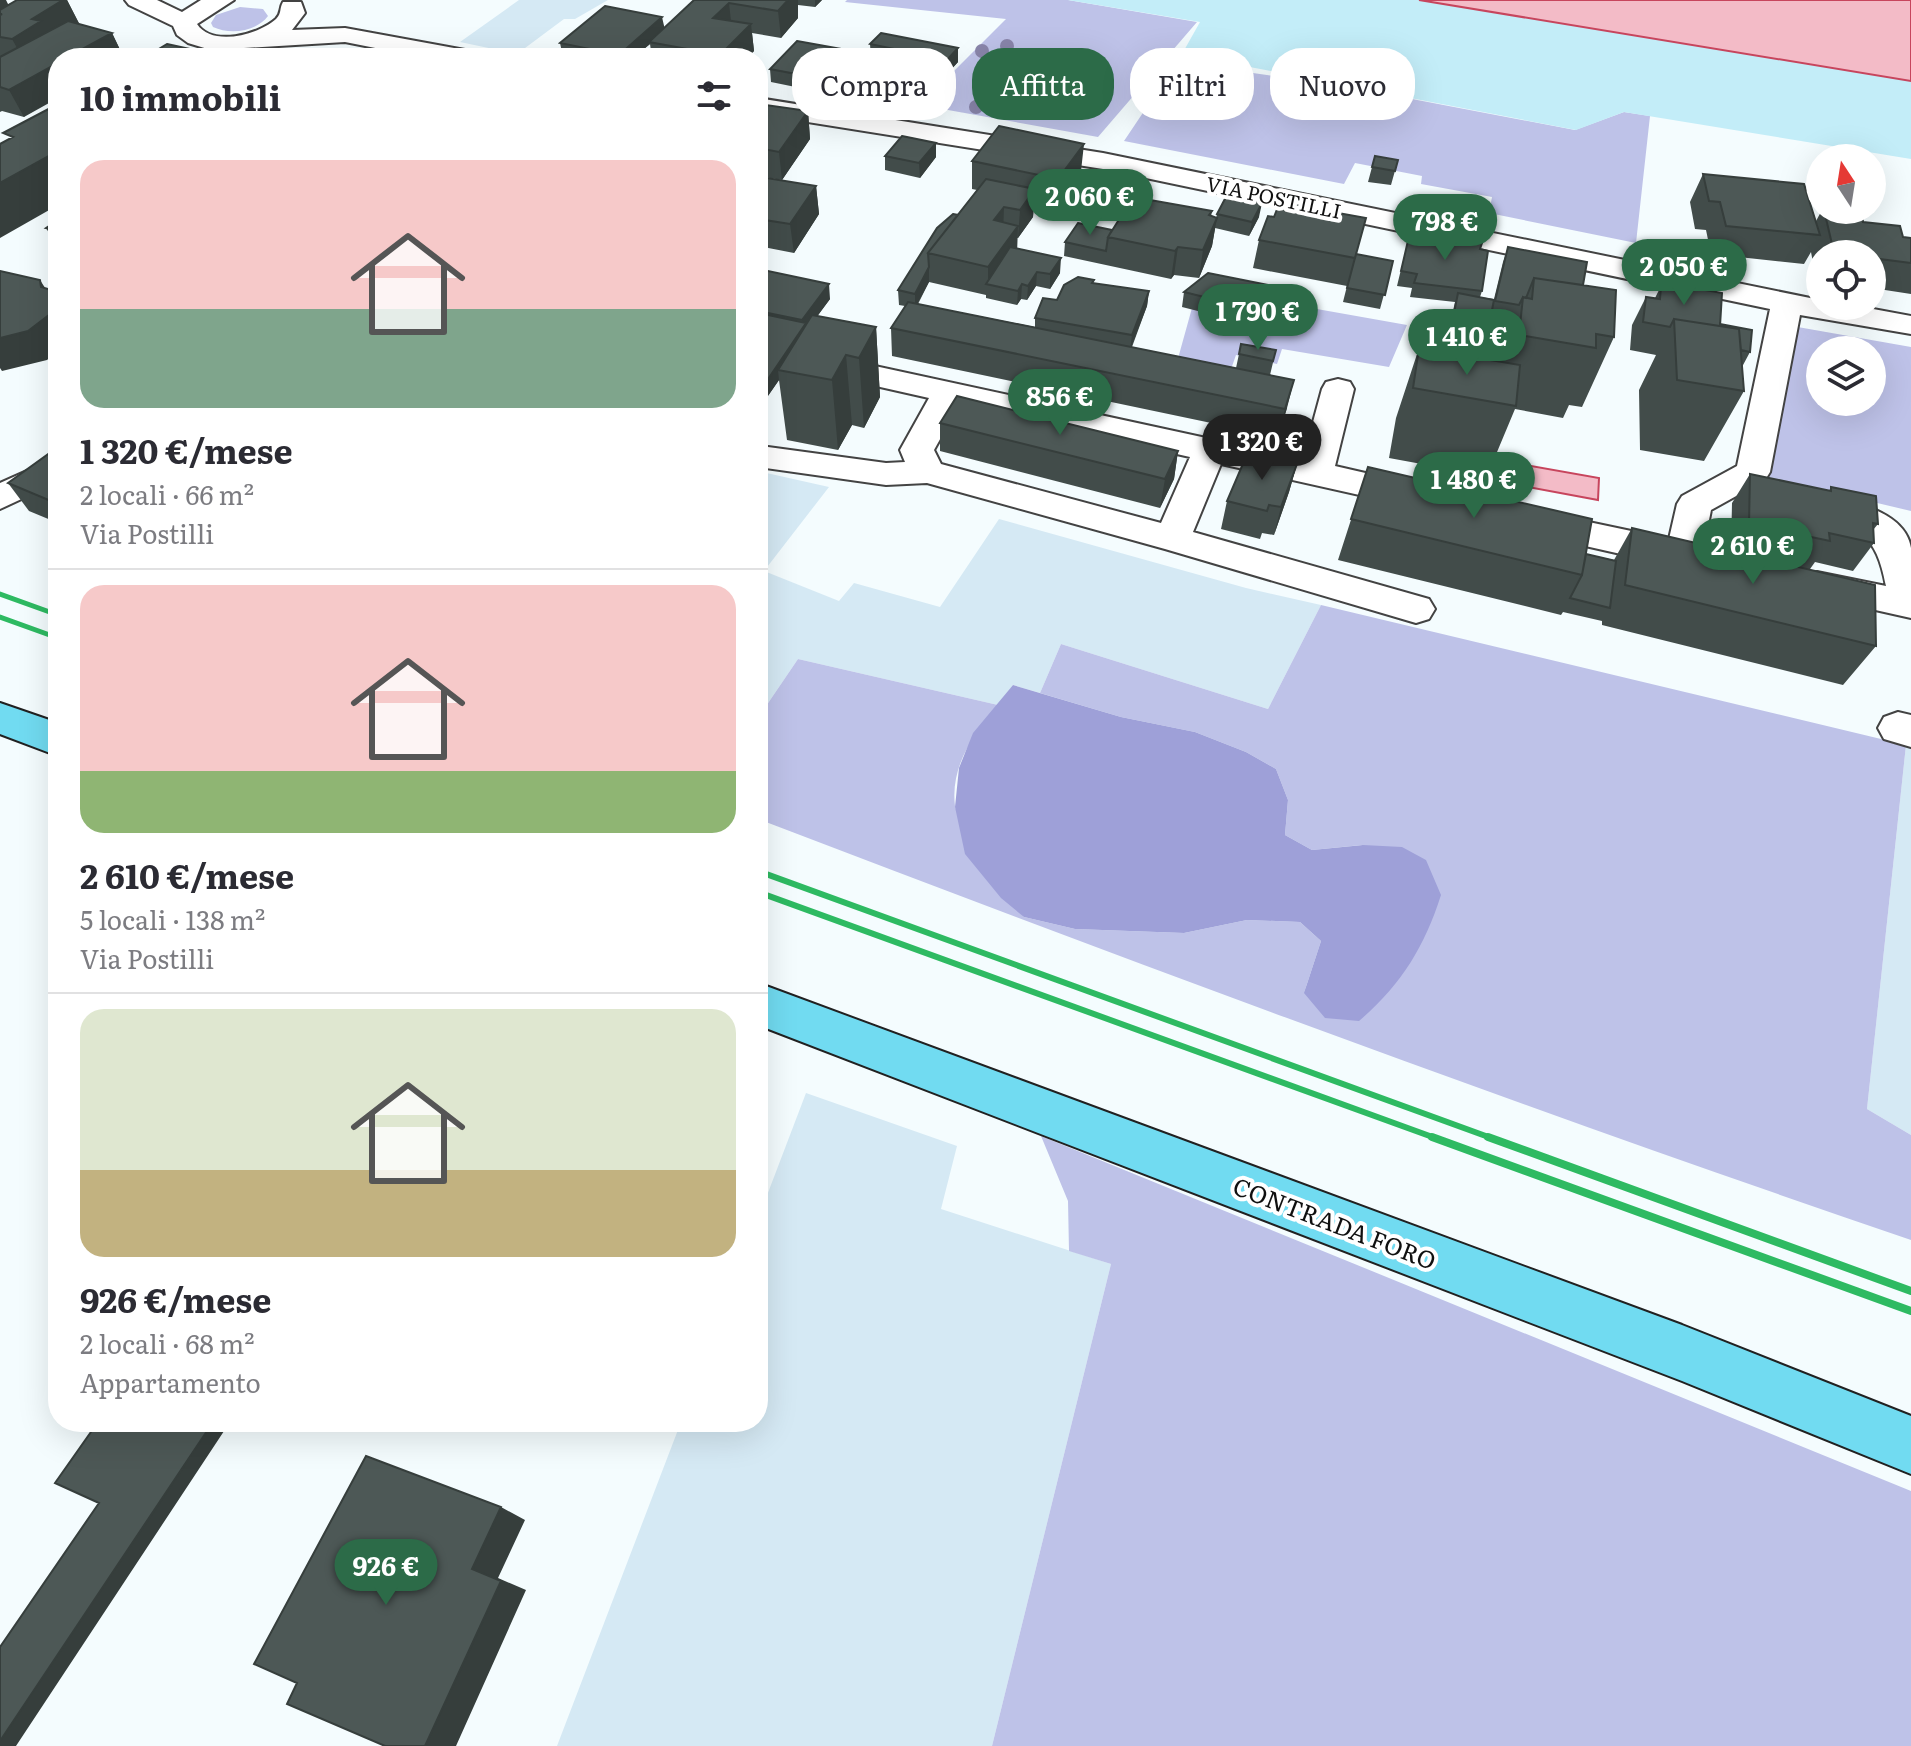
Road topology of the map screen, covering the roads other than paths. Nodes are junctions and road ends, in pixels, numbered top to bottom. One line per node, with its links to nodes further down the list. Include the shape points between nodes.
1 (137, 0): 4 (street)
2 (222, 0): 4 (street, via 200,9)
3 (291, 2): 5 (street); 6 (street, via 293,13 281,28)
4 (186, 26): 6 (street, via 201,40); 7 (street)
5 (345, 35): 6 (street); 9 (street)
6 (241, 41): 8 (street)
7 (167, 48)
8 (220, 48)
9 (413, 48)
10 (768, 108): 11 (street, VIA POSTILLI, via 1103,161)
11 (1787, 303): 12 (street, VIA POSTILLI); 21 (street, via 1753,472)
12 (1911, 325)
13 (838, 368): 15 (street)
14 (1338, 389): 20 (street)
15 (949, 393): 16 (street); 18 (street, via 917,450)
16 (1210, 450): 20 (street); 25 (street)
17 (768, 458): 18 (street, via 886,474)
18 (927, 472): 25 (street)
19 (48, 473): 22 (street)
20 (1316, 474): 23 (street)
21 (1731, 484): 24 (street, via 1695,504 1699,559); 27 (street, via 1859,515 1889,536 1900,556)
22 (0, 497)
23 (1454, 505)
24 (1500, 515)
25 (1172, 538): 28 (street)
26 (1789, 578): 27 (street)
27 (1910, 605)
28 (1416, 609)
29 (0, 718): 30 (main road)
30 (48, 736)
31 (768, 1008): 32 (main road, CONTRADA FORO, via 1682,1353)
32 (1911, 1445)

